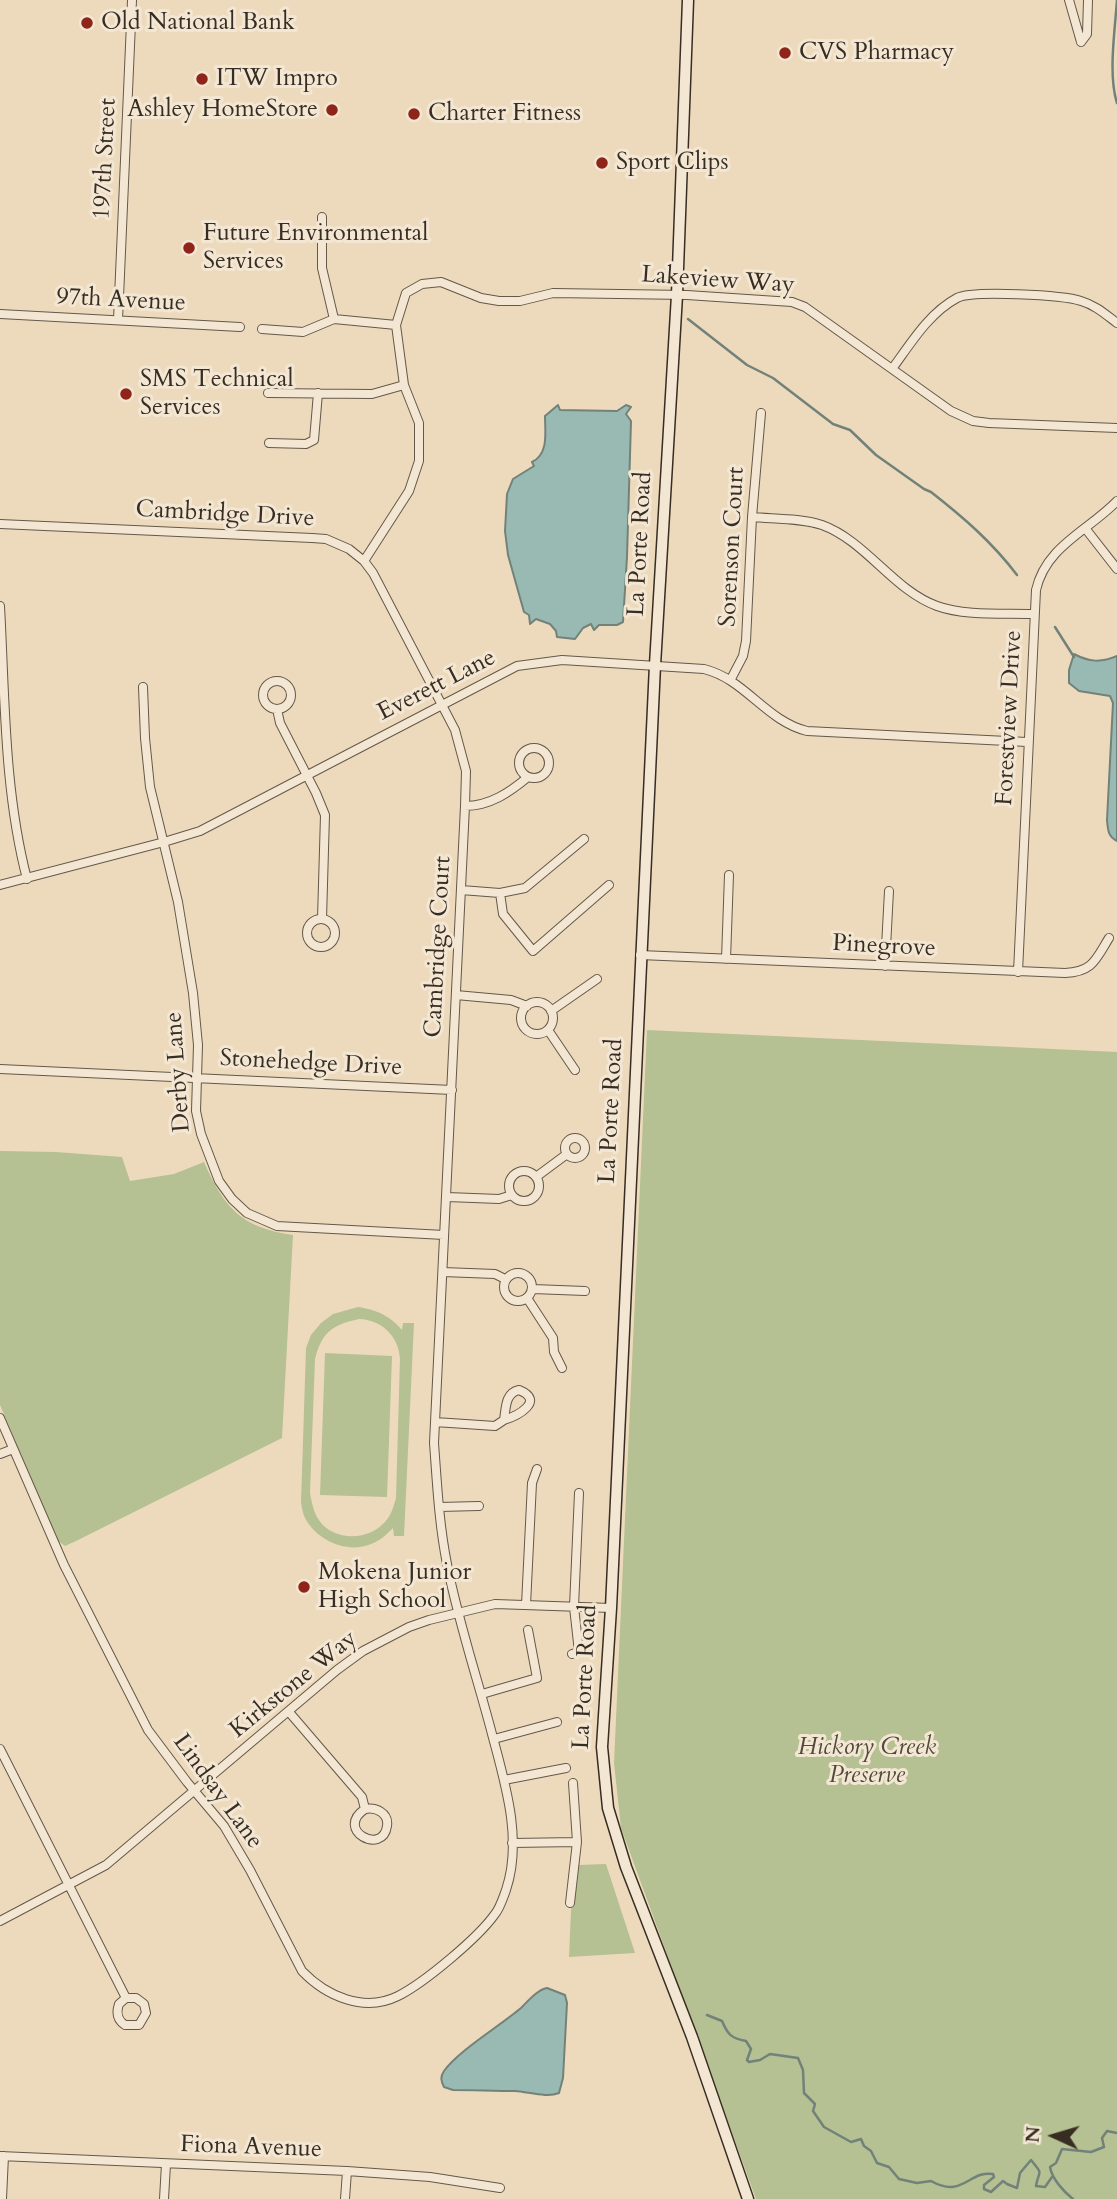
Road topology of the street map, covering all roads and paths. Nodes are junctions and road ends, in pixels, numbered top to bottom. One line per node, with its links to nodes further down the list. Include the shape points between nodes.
1 (132, 0): 9 (street, 197th Street)
2 (688, 0): 6 (street, La Porte Road)
3 (1069, 0): 4 (street, via 1081,42 1087,34)
4 (1088, 0)
5 (321, 217): 8 (street, via 322,268)
6 (677, 295): 11 (street, Lakeview Way, via 553,293 499,301 440,282 422,284 406,293); 14 (street, Lakeview Way, via 792,302); 29 (street, La Porte Road)
7 (0, 314): 9 (street, 97th Avenue)
8 (334, 319): 11 (street); 13 (street, via 303,332)
9 (118, 320): 12 (street, 97th Avenue)
10 (1117, 323): 14 (street, via 1096,306 1069,298 960,296 933,315)
11 (396, 325): 15 (street)
12 (240, 327)
13 (262, 329)
14 (892, 369): 19 (street, Lakeview Way, via 972,421)
15 (404, 385): 17 (street, via 372,394); 25 (street, via 419,423 419,461 409,491)
16 (268, 393): 17 (street)
17 (318, 393): 20 (street, via 314,440)
18 (761, 413): 22 (street, Sorenson Court)
19 (1117, 428)
20 (269, 443)
21 (1117, 501): 24 (street, Forestview Drive)
22 (752, 517): 28 (street, via 802,521 831,529 938,607); 30 (street, Sorenson Court, via 746,641)
23 (0, 524): 25 (street, Cambridge Drive, via 312,538 339,544)
24 (1085, 528): 26 (street); 28 (street, Forestview Drive, via 1044,568)
25 (363, 561): 32 (street, Cambridge Drive)
26 (1117, 569)
27 (0, 606): 41 (street, via 11,793)
28 (1033, 614): 34 (street, Forestview Drive)
29 (655, 665): 30 (street, Everett Lane, via 705,669); 32 (street, Everett Lane, via 562,660 517,666); 49 (street, La Porte Road)
30 (731, 679): 34 (street, Everett Lane, via 782,721 807,731)
31 (143, 687): 39 (street, Derby Lane, via 148,773)
32 (442, 704): 35 (street, Everett Lane); 37 (street, Cambridge Court, via 464,758)
33 (277, 709): 35 (street)
34 (1027, 743): 52 (street, Forestview Drive)
35 (307, 776): 39 (street, Everett Lane, via 200,831); 47 (street, via 325,815)
36 (528, 777): 37 (street, via 484,804)
37 (465, 806): 44 (street, Cambridge Court)
38 (584, 839): 46 (street, via 525,888)
39 (164, 842): 41 (street, Everett Lane); 60 (street, Derby Lane, via 193,993)
40 (729, 875): 50 (street)
41 (27, 879): 43 (street, Everett Lane)
42 (609, 885): 46 (street, via 533,951 503,914)
43 (0, 886)
44 (461, 890): 46 (street); 54 (street, Cambridge Court)
45 (889, 891): 51 (street)
46 (500, 893)
47 (322, 919)
48 (1109, 938): 52 (street, Pinegrove, via 1091,967 1081,971)
49 (640, 955): 50 (street, Pinegrove); 84 (street, La Porte Road)
50 (726, 959): 51 (street, Pinegrove)
51 (886, 966): 52 (street, Pinegrove)
52 (1018, 972)
53 (597, 979): 56 (street)
54 (456, 995): 55 (street); 61 (street, Cambridge Court)
55 (527, 1006): 56 (street, via 538,1002); 57 (street, via 521,1017 525,1028 535,1034)
56 (551, 1011): 57 (street)
57 (548, 1030): 59 (street)
58 (0, 1069): 60 (street, Stonehedge Drive)
59 (575, 1070)
60 (197, 1078): 61 (street, Stonehedge Drive); 66 (street, Derby Lane, via 196,1111 205,1147 225,1190 247,1213 283,1227)
61 (452, 1090): 65 (street, Cambridge Court)
62 (567, 1154): 63 (street)
63 (537, 1177): 64 (street, via 539,1189 533,1199 522,1201); 64 (street, via 527,1171 515,1174 509,1184)
64 (512, 1195): 65 (street, via 499,1199)
65 (447, 1197): 66 (street, Cambridge Court)
66 (444, 1234): 67 (street, Cambridge Court)
67 (443, 1272): 68 (street, via 495,1274); 75 (street, Cambridge Court)
68 (505, 1279): 69 (street, via 520,1272 530,1278); 71 (street, via 507,1296 516,1301)
69 (533, 1289): 70 (street); 71 (street)
70 (585, 1291)
71 (527, 1298): 72 (street, via 553,1338)
72 (562, 1368)
73 (0, 1418): 76 (street, Lindsay Lane)
74 (504, 1420): 75 (street, via 495,1426)
75 (435, 1422): 81 (street, Cambridge Court)
76 (13, 1449): 77 (street); 96 (street, Lindsay Lane, via 64,1565 148,1730)
77 (0, 1454)
78 (537, 1469): 82 (street, via 532,1483)
79 (579, 1493): 83 (street)
80 (479, 1506): 81 (street)
81 (439, 1507): 85 (street, Cambridge Court, via 447,1565)
82 (526, 1605): 83 (street, Kirkstone Way); 85 (street, Kirkstone Way, via 495,1604)
83 (573, 1607): 84 (street, Kirkstone Way); 87 (street, via 579,1651)
84 (611, 1608): 112 (street, La Porte Road, via 602,1747 608,1808)
85 (460, 1612): 88 (street, Cambridge Court); 89 (street, Kirkstone Way, via 409,1627 363,1651)
86 (528, 1630): 88 (street, via 537,1678)
87 (572, 1654)
88 (482, 1694): 91 (street, Cambridge Court)
89 (289, 1712): 96 (street, Kirkstone Way); 97 (street, via 362,1797)
90 (556, 1722): 91 (street)
91 (494, 1740): 94 (street, Cambridge Court)
92 (0, 1749): 101 (street)
93 (566, 1768): 94 (street)
94 (504, 1780): 98 (street, Cambridge Court)
95 (573, 1783): 99 (street)
96 (194, 1791): 100 (street, Lindsay Lane, via 224,1826 302,1971 330,1994 357,2002 393,1998 414,1988 479,1932 496,1913 507,1889); 101 (street, Kirkstone Way, via 106,1865)
97 (365, 1809): 97 (street, via 384,1815 386,1830 375,1840 357,1832 357,1816)
98 (512, 1828): 100 (street, Lindsay Lane)
99 (577, 1842): 100 (street); 102 (street)
100 (512, 1843)
101 (68, 1886): 103 (street, Kirkstone Way); 104 (street)
102 (570, 1903)
103 (0, 1921)
104 (126, 1998)
105 (2, 2156): 106 (street, Fiona Avenue); 109 (street)
106 (166, 2164): 107 (street, Fiona Avenue); 110 (street)
107 (347, 2171): 108 (street, Fiona Avenue); 111 (street)
108 (500, 2188)
109 (2, 2199)
110 (164, 2199)
111 (345, 2199)
112 (748, 2199)

